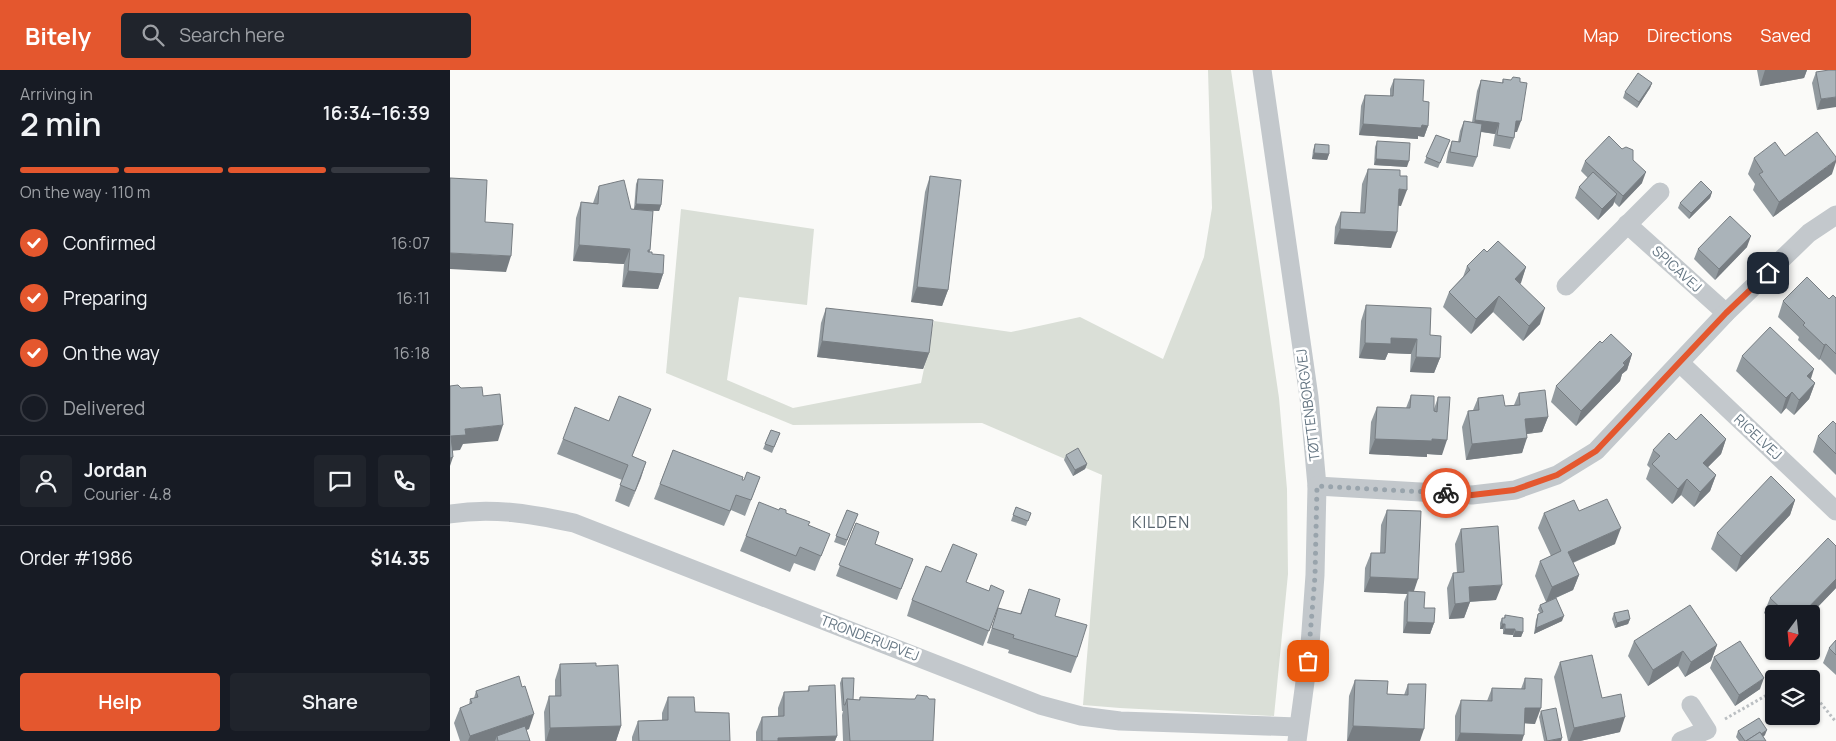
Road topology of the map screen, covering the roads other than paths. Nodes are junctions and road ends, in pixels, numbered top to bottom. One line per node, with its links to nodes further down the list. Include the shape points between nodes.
1 (1262, 70): 8 (street, TØTTENBORGVEJ, via 1308,397)
2 (1660, 192): 4 (street)
3 (1836, 215): 6 (street, via 1809,233)
4 (1627, 224): 5 (street); 6 (street, SPICAVEJ)
5 (1566, 286)
6 (1726, 313): 7 (street)
7 (1680, 364): 8 (street, via 1596,451 1557,475 1514,490 1472,495); 9 (street, RIGELVEJ)
8 (1317, 486): 12 (street, TØTTENBORGVEJ, via 1314,595)
9 (1836, 511)
10 (450, 514): 12 (street, TRONDERUPVEJ, via 470,510 518,512 574,522 1040,704 1080,716)
11 (1691, 705): 13 (street, via 1707,730)
12 (1298, 734)
13 (1682, 741)

